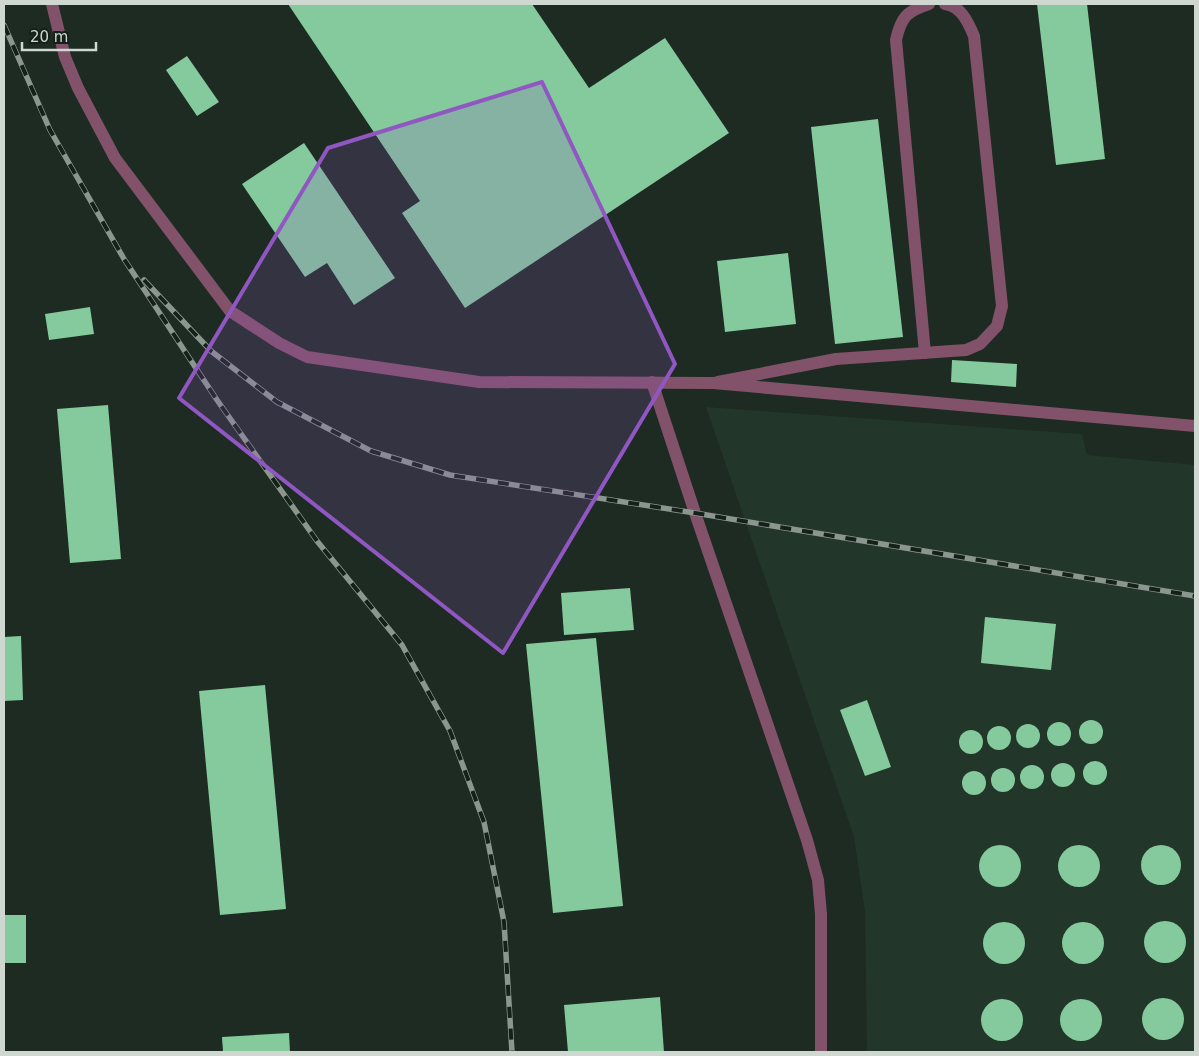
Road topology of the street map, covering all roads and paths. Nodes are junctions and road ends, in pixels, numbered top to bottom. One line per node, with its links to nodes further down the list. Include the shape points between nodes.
1 (52, 4): 5 (street, via 68,65 115,158 230,311 279,343 307,357 479,382)
2 (929, 4): 4 (street, via 912,10 900,25 896,40)
3 (945, 4): 4 (street, via 964,15 974,36 1002,306 997,326 980,344 966,350)
4 (925, 353): 6 (street, via 836,359)
5 (652, 382): 6 (street); 8 (street, via 818,880)
6 (713, 383): 7 (street)
7 (1195, 426)
8 (821, 1052)

